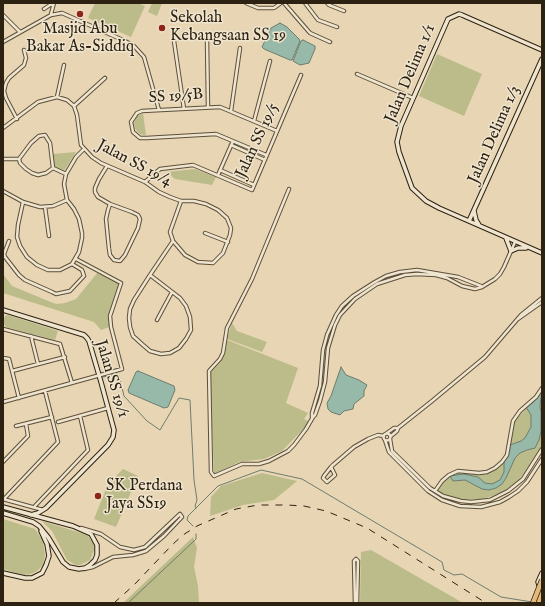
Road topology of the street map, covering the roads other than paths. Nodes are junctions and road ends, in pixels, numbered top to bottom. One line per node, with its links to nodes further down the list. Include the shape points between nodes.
1 (54, 3): 6 (street); 8 (street)
2 (246, 3): 3 (street, via 258,8 274,8)
3 (282, 3): 15 (street, via 310,33)
4 (306, 3): 10 (street, via 318,20)
5 (327, 3): 7 (street)
6 (44, 9)
7 (344, 11)
8 (51, 14): 11 (street); 30 (street, via 62,13 134,46 144,57)
9 (3, 15): 11 (street)
10 (337, 27)
11 (20, 32): 14 (street)
12 (207, 40): 28 (street)
13 (174, 41): 29 (street)
14 (3, 42)
15 (330, 42)
16 (240, 48): 31 (street)
17 (24, 50): 32 (street, via 24,65 9,78 4,91)
18 (542, 50): 26 (street, Jalan Delima 1/1, via 459,14 448,19)
19 (542, 59): 57 (street, Jalan Delima 1/3)
20 (270, 61): 33 (street)
21 (64, 65): 25 (street)
22 (357, 74): 26 (street)
23 (301, 75): 35 (street, Jalan SS 19/5)
24 (105, 78): 27 (street)
25 (57, 97): 27 (street, via 67,100); 32 (street, via 38,102)
26 (413, 98): 58 (street, Jalan Delima 1/1, via 397,142 410,184 415,192 430,204)
27 (74, 106): 38 (street, Jalan SS 19/4)
28 (208, 107): 29 (street, SS 19/5B); 31 (street, SS 19/5B, via 220,106)
29 (184, 109): 30 (street, SS 19/5B)
30 (159, 110): 36 (street, SS 19/5B, via 139,112 134,116 131,125 135,135 144,139 216,134)
31 (231, 111): 33 (street, SS 19/5B)
32 (17, 118): 34 (street)
33 (254, 121): 35 (street, SS 19/5B)
34 (3, 128)
35 (277, 131): 39 (street, Jalan SS 19/5)
36 (233, 141): 37 (street); 39 (street, SS 19/5B)
37 (231, 145): 42 (street); 45 (street)
38 (84, 150): 43 (street, Jalan SS 19/4); 46 (street)
39 (266, 155): 42 (street, Jalan SS 19/5)
40 (3, 159): 41 (street)
41 (19, 159): 44 (street, via 23,166 38,175); 44 (street, via 39,136 45,135 50,143)
42 (264, 160): 49 (street, Jalan SS 19/5)
43 (107, 166): 48 (street, Jalan SS 19/4); 55 (street, via 95,192 98,197)
44 (53, 168): 46 (street)
45 (220, 170): 47 (street); 49 (street)
46 (66, 174): 52 (street, via 64,184)
47 (218, 175): 48 (street, Jalan SS 19/5, via 193,165 160,169); 49 (street, Jalan SS 19/5, via 252,190)
48 (145, 182): 53 (street, Jalan SS 19/4, via 159,192)
49 (254, 185)
50 (289, 190): 101 (street, via 252,279 227,328 223,353 209,371 213,475 242,464 269,461 288,451 306,429)
51 (3, 191): 54 (street)
52 (67, 200): 56 (street); 70 (street, via 81,226 82,238)
53 (181, 201): 64 (street, Jalan SS 19/4, via 170,232); 65 (street, Jalan SS 19/4, via 194,201 218,210 227,218 231,228)
54 (23, 202): 56 (street); 71 (street, via 18,237 27,257 48,270 60,270)
55 (110, 204): 55 (street, via 106,218 110,255 114,260 120,261 138,228 140,219 138,215)
56 (45, 207): 61 (street)
57 (474, 210): 58 (street, Jalan Delima 1/3); 59 (street)
58 (469, 221): 59 (street, Jalan Delima 1/1)
59 (479, 225): 62 (street, Jalan Delima 1/1)
60 (205, 233): 65 (street)
61 (49, 236)
62 (506, 238): 66 (street, Jalan Delima 1/1); 68 (street)
63 (9, 241): 71 (street, via 4,254 18,275 56,294 70,291 84,276 82,270)
64 (173, 241): 65 (street, Jalan SS 19/4, via 186,255 206,264 220,258); 72 (street)
65 (228, 242)
66 (515, 242): 67 (street, Jalan Delima 1/1); 68 (street)
67 (532, 249): 68 (street, via 521,248); 69 (street, Jalan Delima 1/1)
68 (511, 251): 73 (street, via 500,274)
69 (542, 253)
70 (76, 259): 71 (street); 92 (street, via 121,283 110,316 122,369)
71 (72, 264)
72 (150, 275): 74 (street); 74 (street, via 130,309 130,327 133,336 143,345 150,351 161,354 179,348 190,330 190,317 186,306)
73 (482, 286): 75 (street, via 475,289 436,275 417,274 387,280); 75 (street, via 458,277 417,270 386,276)
74 (172, 292): 80 (street)
75 (354, 298): 77 (street)
76 (542, 298): 81 (street)
77 (349, 302): 84 (street, via 342,306 336,315); 85 (street, via 330,336)
78 (542, 302): 81 (street)
79 (3, 310): 92 (street, Jalan SS 19/1, via 84,335 89,341)
80 (157, 320)
81 (515, 322): 105 (street, via 485,357)
82 (3, 329): 83 (street)
83 (31, 336): 86 (street, via 60,344); 90 (street)
84 (323, 347): 85 (street); 88 (street)
85 (328, 348): 89 (street)
86 (65, 357): 90 (street); 93 (street)
87 (3, 358): 91 (street, via 9,359)
88 (322, 363): 89 (street); 101 (street, via 320,386)
89 (326, 363): 101 (street, via 324,391)
90 (38, 364): 91 (street)
91 (12, 371): 96 (street)
92 (99, 375): 93 (street); 98 (street, Jalan SS 19/1)
93 (72, 383): 95 (street)
94 (542, 388): 115 (street, via 513,421 507,455 502,462 487,472 458,471 449,475)
95 (44, 391): 96 (street); 100 (street)
96 (19, 398): 97 (street)
97 (3, 402)
98 (108, 408): 99 (street); 119 (street, Jalan SS 19/1, via 114,433 112,441)
99 (80, 416): 102 (street); 118 (street, via 88,450)
100 (52, 417): 103 (street); 116 (street, via 57,444)
101 (312, 417)
102 (58, 422)
103 (26, 424): 104 (street); 112 (street, via 28,436)
104 (16, 426)
105 (398, 428): 106 (street); 108 (street)
106 (387, 433): 107 (street); 108 (street)
107 (384, 436): 109 (street); 113 (street, via 378,435 362,442)
108 (390, 438): 109 (street); 114 (street, via 392,451)
109 (385, 440): 114 (street, via 389,452)
110 (542, 449): 115 (street, via 523,479 500,496 486,501 471,502 451,499)
111 (542, 459): 114 (street, via 518,491 500,502 481,506 460,506 442,500 428,491)
112 (3, 462)
113 (331, 467): 113 (street, via 323,477 327,482 335,475)
114 (407, 468): 115 (street)
115 (434, 491)
116 (4, 499): 118 (street)
117 (3, 507): 123 (street)
118 (34, 507): 119 (street)
119 (42, 510): 123 (street, Jalan SS 19/1); 124 (street)
120 (178, 511): 122 (street)
121 (3, 512): 125 (street)
122 (180, 514): 127 (street); 128 (street, via 181,518)
123 (31, 515): 124 (street)
124 (46, 519): 126 (street)
125 (39, 526): 129 (street, via 66,565); 131 (street, via 48,549 48,560 44,570 32,578)
126 (73, 526): 127 (street, via 101,534 120,547 134,550 145,548); 129 (street, via 91,534 97,545 95,560 88,567)
127 (160, 533): 128 (street)
128 (164, 536): 129 (street, via 146,551 113,557 89,569)
129 (81, 569)
130 (542, 572): 133 (street, via 538,582)
131 (3, 573)
132 (542, 580): 136 (highway, bridge)
133 (542, 587)
134 (542, 592): 137 (highway)
135 (356, 603): 135 (street, via 354,561 356,559 358,561)
136 (533, 603)
137 (538, 603)

